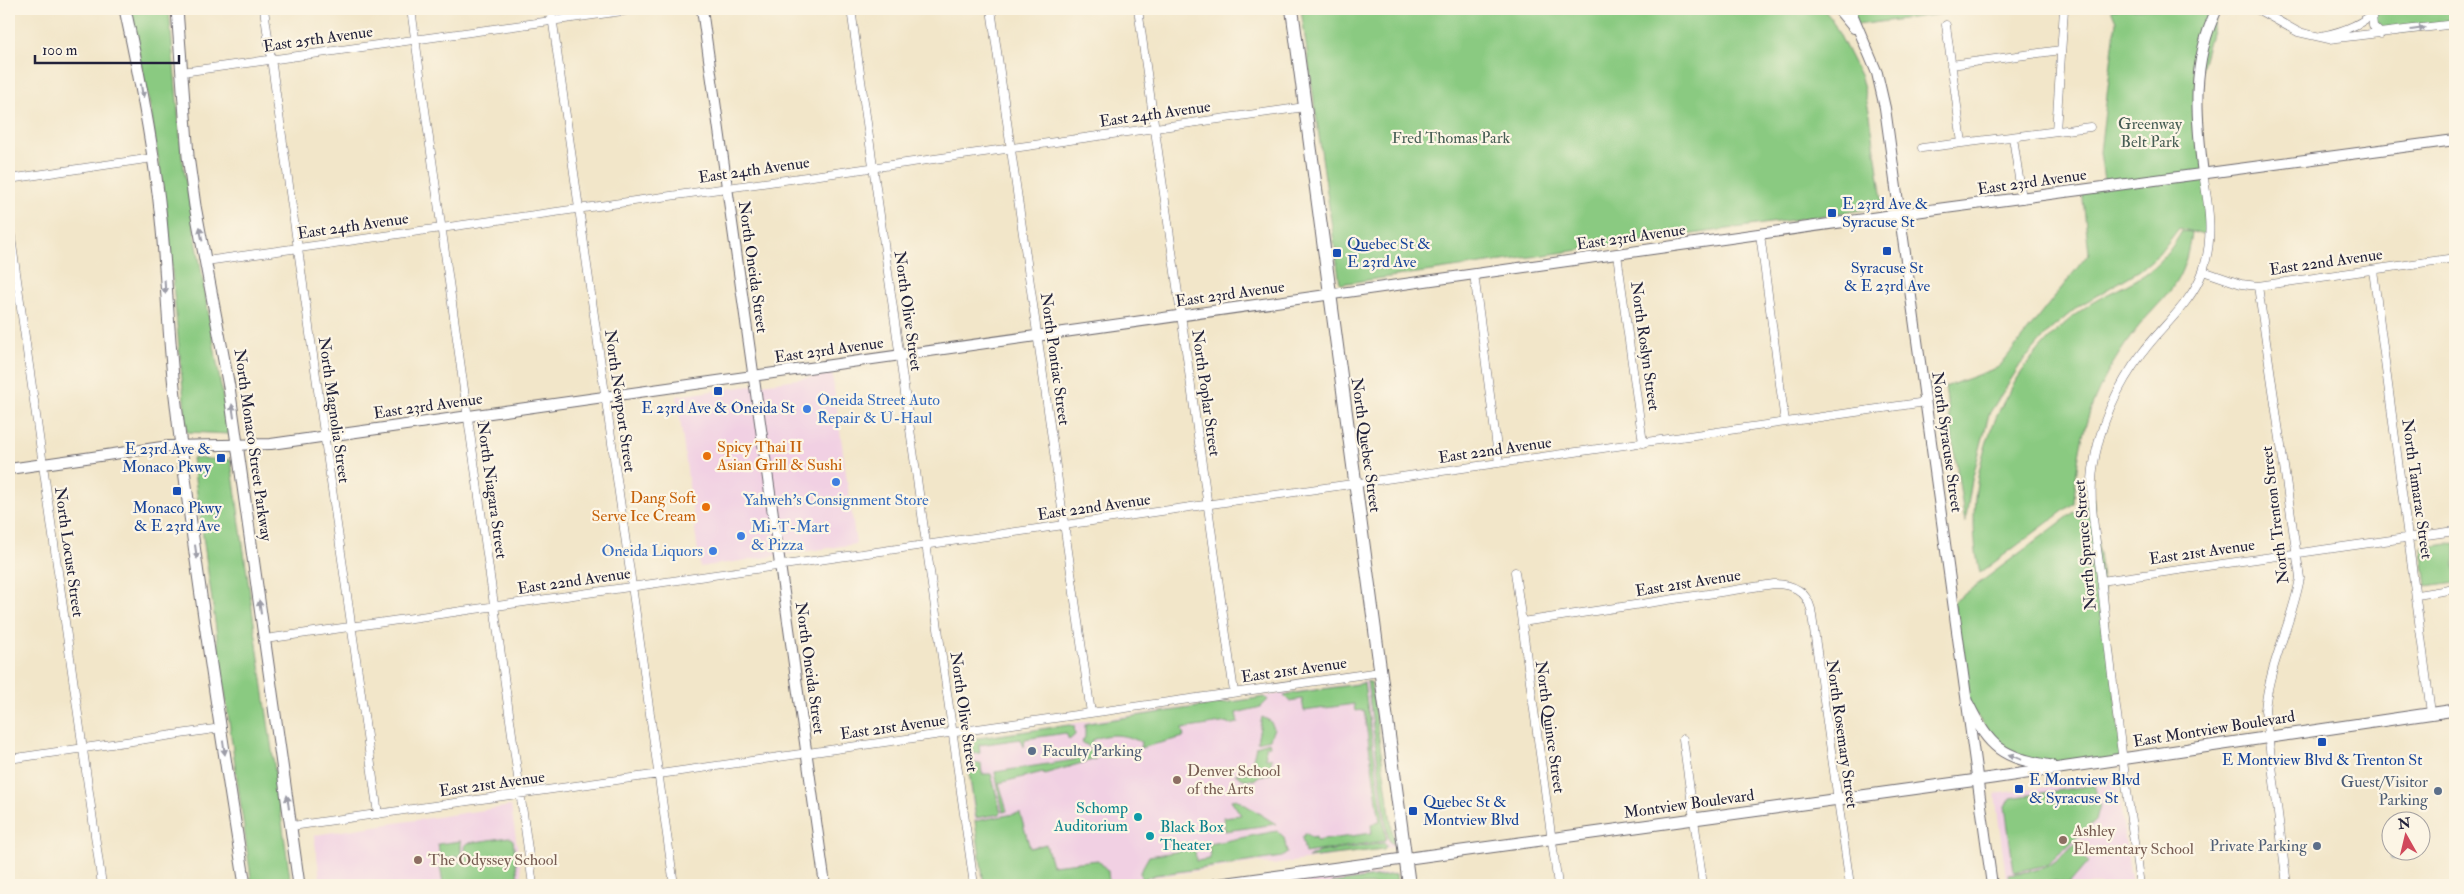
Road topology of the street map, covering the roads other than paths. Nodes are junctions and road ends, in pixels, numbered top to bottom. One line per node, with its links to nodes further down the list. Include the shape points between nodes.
1 (125, 9): 39 (main road, one-way to 39)
2 (177, 9): 29 (main road, North Monaco Street Parkway)
3 (264, 9): 27 (street, North Magnolia Street)
4 (411, 9): 25 (street, North Niagara Street)
5 (551, 9): 19 (street, North Newport Street)
6 (637, 9): 19 (street, East 25th Avenue)
7 (702, 9): 43 (street, North Oneida Street)
8 (851, 9): 40 (street, North Olive Street)
9 (991, 9): 37 (street, North Pontiac Street)
10 (1138, 9): 32 (street, North Poplar Street)
11 (1292, 9): 30 (main road, North Quebec Street)
12 (1838, 9): 24 (street)
13 (1850, 9): 24 (street, North Syracuse Street)
14 (2064, 9): 26 (street)
15 (2217, 9): 41 (street, via 2204,43 2197,83 2196,115)
16 (2257, 9): 23 (street)
17 (2378, 9): 18 (street)
18 (2372, 16): 22 (street, via 2373,26); 23 (street, via 2346,30)
19 (553, 20): 25 (street, East 25th Avenue); 45 (street, North Newport Street)
20 (2455, 24): 22 (street, one-way to 20)
21 (1946, 25): 28 (street)
22 (2380, 34): 23 (street, via 2341,39)
23 (2314, 37)
24 (1863, 38): 46 (street, North Syracuse Street, via 1883,98)
25 (416, 40): 27 (street, East 25th Avenue); 48 (street, North Niagara Street)
26 (2061, 50): 28 (street); 33 (street)
27 (272, 60): 29 (street, East 25th Avenue); 50 (street, North Magnolia Street)
28 (1951, 65): 36 (street)
29 (182, 72): 53 (main road, North Monaco Street Parkway, one-way to 29, via 188,156)
30 (1305, 107): 32 (street, East 24th Avenue); 58 (main road, North Quebec Street)
31 (2090, 127): 33 (street)
32 (1155, 128): 37 (street, East 24th Avenue); 59 (street, North Poplar Street)
33 (2056, 131): 34 (street)
34 (2014, 137): 36 (street); 44 (street)
35 (2455, 140): 41 (street, East 23rd Avenue)
36 (1962, 143): 38 (street)
37 (1011, 148): 40 (street, East 24th Avenue); 60 (street, North Pontiac Street)
38 (1922, 148)
39 (153, 158): 42 (street); 69 (main road, one-way to 69)
40 (873, 168): 43 (street, East 24th Avenue); 61 (street, North Olive Street)
41 (2203, 174): 44 (street, East 23rd Avenue); 55 (street, North Spruce Street, via 2210,214)
42 (9, 179)
43 (727, 188): 45 (street, East 24th Avenue); 62 (street, North Oneida Street)
44 (2022, 198): 46 (street, East 23rd Avenue)
45 (579, 209): 48 (street, East 24th Avenue); 63 (street, North Newport Street)
46 (1900, 214): 49 (street, East 23rd Avenue); 64 (street, North Syracuse Street)
47 (9, 223): 72 (street, North Locust Street)
48 (440, 228): 50 (street, East 24th Avenue); 65 (street, North Niagara Street)
49 (1760, 234): 51 (street, East 23rd Avenue); 66 (street)
50 (298, 248): 53 (street, East 24th Avenue); 67 (street, North Magnolia Street)
51 (1617, 254): 56 (street, East 23rd Avenue); 68 (street, North Roslyn Street)
52 (2455, 258): 54 (street, East 22nd Avenue)
53 (206, 261): 70 (main road, North Monaco Street Parkway, one-way to 53)
54 (2372, 270): 57 (street, East 22nd Avenue); 78 (street, North Tamarac Street)
55 (2203, 271): 57 (street, East 22nd Avenue, via 2241,284); 83 (street, North Spruce Street, via 2181,310 2142,352 2111,405 2093,470)
56 (1474, 274): 58 (street, East 23rd Avenue); 71 (street)
57 (2258, 286): 80 (street, North Trenton Street)
58 (1329, 295): 59 (street, East 23rd Avenue); 74 (main road, North Quebec Street)
59 (1181, 316): 60 (street, East 23rd Avenue); 75 (street, North Poplar Street)
60 (1038, 336): 61 (street, East 23rd Avenue); 76 (street, North Pontiac Street)
61 (900, 355): 62 (street, East 23rd Avenue); 79 (street, North Olive Street)
62 (754, 376): 63 (street, East 23rd Avenue); 81 (street, North Oneida Street)
63 (605, 397): 65 (street, East 23rd Avenue); 84 (street, North Newport Street)
64 (1926, 402): 66 (street, East 22nd Avenue); 94 (street, North Syracuse Street)
65 (467, 416): 67 (street, East 23rd Avenue); 88 (street, North Niagara Street)
66 (1785, 422): 68 (street, East 22nd Avenue)
67 (324, 436): 70 (street, East 23rd Avenue); 90 (street, North Magnolia Street)
68 (1643, 443): 71 (street, East 22nd Avenue)
69 (181, 445): 70 (street, East 23rd Avenue); 72 (street, East 23rd Avenue); 98 (main road, one-way to 98)
70 (238, 446): 91 (main road, North Monaco Street Parkway, one-way to 70)
71 (1499, 463): 74 (street, East 22nd Avenue)
72 (42, 464): 73 (street, East 23rd Avenue); 102 (street, North Locust Street)
73 (9, 468)
74 (1355, 484): 75 (street, East 22nd Avenue); 92 (main road, North Quebec Street)
75 (1208, 505): 76 (street, East 22nd Avenue); 93 (street, North Poplar Street)
76 (1065, 525): 79 (street, East 22nd Avenue); 96 (street, North Pontiac Street)
77 (2455, 531): 78 (street, East 21st Avenue)
78 (2409, 537): 80 (street, East 21st Avenue); 87 (street, North Tamarac Street)
79 (926, 545): 81 (street, East 22nd Avenue); 99 (street, North Olive Street)
80 (2297, 552): 83 (street, East 21st Avenue); 100 (street, North Trenton Street, via 2300,578 2297,594 2267,686)
81 (780, 566): 84 (street, East 22nd Avenue); 103 (street, North Oneida Street)
82 (1515, 572): 89 (street, North Quince Street)
83 (2101, 580): 105 (street, North Spruce Street)
84 (632, 587): 88 (street, East 22nd Avenue); 107 (street, North Newport Street)
85 (1799, 590): 89 (street, East 21st Avenue, via 1774,584); 110 (street, North Rosemary Street, via 1809,601 1811,609)
86 (2455, 590): 87 (street)
87 (2416, 595): 97 (street, North Tamarac Street)
88 (494, 606): 90 (street, East 22nd Avenue); 109 (street, North Niagara Street)
89 (1522, 622): 114 (street, North Quince Street)
90 (350, 627): 91 (street, East 22nd Avenue); 111 (street, North Magnolia Street)
91 (265, 639): 113 (main road, North Monaco Street Parkway, one-way to 91)
92 (1380, 672): 93 (street, East 21st Avenue); 115 (main road, North Quebec Street)
93 (1234, 692): 96 (street, East 21st Avenue)
94 (1968, 704): 106 (main road, one-way to 94, via 2024,761 1998,749 1984,733); 108 (street, North Syracuse Street)
95 (2455, 710): 97 (main road, East Montview Boulevard)
96 (1092, 713): 99 (street, East 21st Avenue)
97 (2431, 713): 100 (main road, East Montview Boulevard)
98 (221, 728): 102 (street); 117 (main road, one-way to 117)
99 (953, 732): 103 (street, East 21st Avenue); 122 (street, North Olive Street)
100 (2266, 737): 105 (main road, East Montview Boulevard); 130 (street, North Trenton Street)
101 (1683, 739): 112 (street)
102 (83, 748): 104 (street); 116 (street, North Locust Street)
103 (806, 753): 107 (street, East 21st Avenue); 121 (street, North Oneida Street)
104 (9, 759)
105 (2122, 759): 106 (main road, East Montview Boulevard); 129 (street, North Spruce Street)
106 (2063, 768): 108 (main road, East Montview Boulevard)
107 (659, 774): 109 (street, East 21st Avenue); 120 (street, North Newport Street)
108 (1977, 780): 110 (main road, Montview Boulevard); 128 (street, North Syracuse Street)
109 (520, 794): 111 (street, East 21st Avenue); 119 (street, North Niagara Street)
110 (1838, 800): 112 (main road, Montview Boulevard); 127 (street, North Rosemary Street)
111 (378, 814): 113 (street, East 21st Avenue)
112 (1694, 820): 114 (main road, Montview Boulevard); 126 (street)
113 (292, 826): 118 (main road, North Monaco Street Parkway)
114 (1551, 840): 115 (main road, Montview Boulevard); 125 (street, North Quince Street)
115 (1405, 858): 123 (main road); 124 (main road, North Quebec Street)
116 (102, 885)
117 (244, 885)
118 (298, 885)
119 (533, 885)
120 (674, 885)
121 (825, 885)
122 (974, 885)
123 (1214, 885)
124 (1409, 885)
125 (1558, 885)
126 (1703, 885)
127 (1850, 885)
128 (1992, 885)
129 (2140, 885)
130 (2287, 885)

